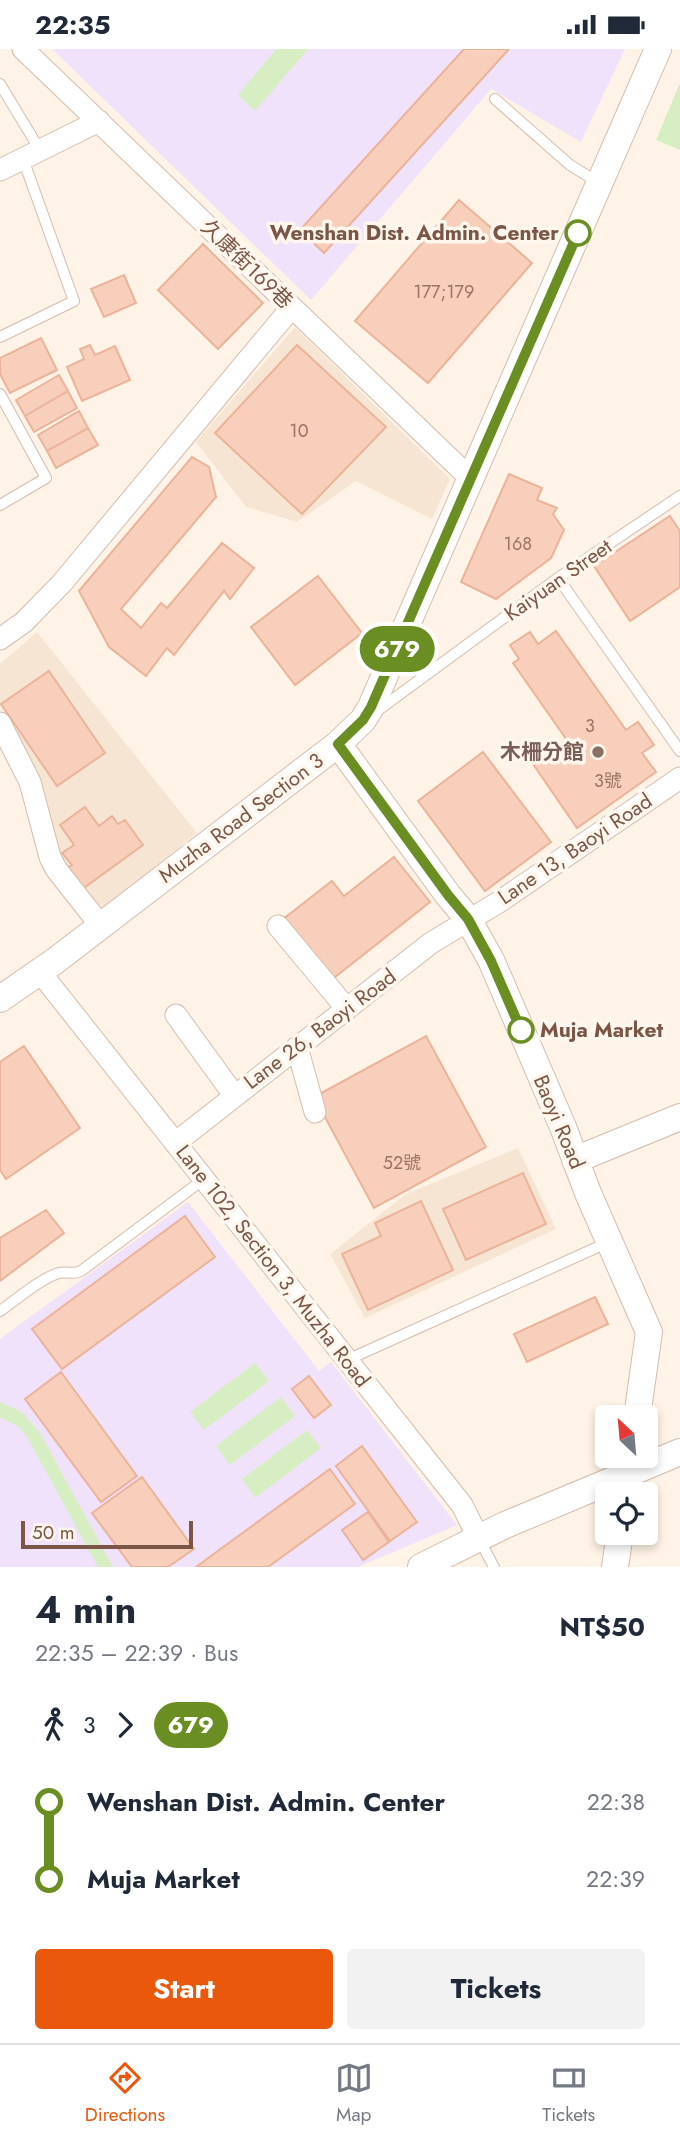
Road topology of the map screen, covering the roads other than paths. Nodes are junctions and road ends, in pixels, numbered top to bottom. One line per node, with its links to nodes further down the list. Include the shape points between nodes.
1 (23, 49): 5 (street, 久康街169巷)
2 (656, 50): 8 (street, Muzha Road Section 3)
3 (0, 84): 6 (lane)
4 (495, 99): 8 (lane, via 570,166)
5 (99, 121): 6 (street); 9 (street, 久康街169巷)
6 (32, 154): 7 (street); 10 (lane, via 74,301)
7 (0, 170)
8 (599, 183): 12 (street, Muzha Road Section 3)
9 (292, 307): 12 (street, 久康街169巷); 16 (street, via 61,583 24,622)
10 (0, 337)
11 (0, 394): 14 (lane, via 46,478)
12 (471, 479): 17 (street, Muzha Road Section 3)
13 (680, 496): 15 (lane, Kaiyuan Street)
14 (0, 505)
15 (558, 578): 18 (lane, Kaiyuan Street); 22 (lane)
16 (0, 639)
17 (397, 649): 18 (lane, via 416,671); 19 (street, Muzha Road Section 3)
18 (438, 666): 19 (lane, Kaiyuan Street)
19 (363, 720): 21 (street, Muzha Road Section 3)
20 (0, 723): 25 (street, via 30,782 50,857)
21 (338, 744): 24 (street, Baoyi Road); 25 (street, Muzha Road Section 3)
22 (680, 751)
23 (680, 778): 24 (street, Lane 13, Baoyi Road)
24 (468, 919): 29 (street, Lane 26, Baoyi Road); 36 (street, Baoyi Road, via 491,961)
25 (101, 926): 27 (street, Muzha Road Section 3)
26 (278, 926): 29 (street)
27 (40, 972): 28 (street, Muzha Road Section 3); 35 (street, Lane 102, Section 3, Muzha Road)
28 (0, 999)
29 (347, 1009): 31 (street, Lane 26, Baoyi Road)
30 (176, 1015): 32 (street)
31 (297, 1047): 32 (street, Lane 26, Baoyi Road); 33 (street)
32 (234, 1095): 35 (street, Lane 26, Baoyi Road)
33 (315, 1112)
34 (680, 1117): 36 (street)
35 (175, 1143): 37 (street, Lane 102, Section 3, Muzha Road)
36 (575, 1160): 38 (street, Baoyi Road)
37 (204, 1179): 39 (lane, via 81,1271 51,1277); 40 (street, Lane 102, Section 3, Muzha Road)
38 (609, 1242): 40 (lane); 41 (street, Baoyi Road, via 649,1332)
39 (0, 1311)
40 (347, 1360): 44 (street, Lane 102, Section 3, Muzha Road, via 462,1505)
41 (638, 1405)
42 (680, 1452): 43 (street)
43 (628, 1475): 44 (street)
44 (479, 1539): 46 (street); 47 (lane, Lane 102, Section 3, Muzha Road)
45 (618, 1545): 48 (street)
46 (421, 1567)
47 (494, 1567)
48 (615, 1567)

